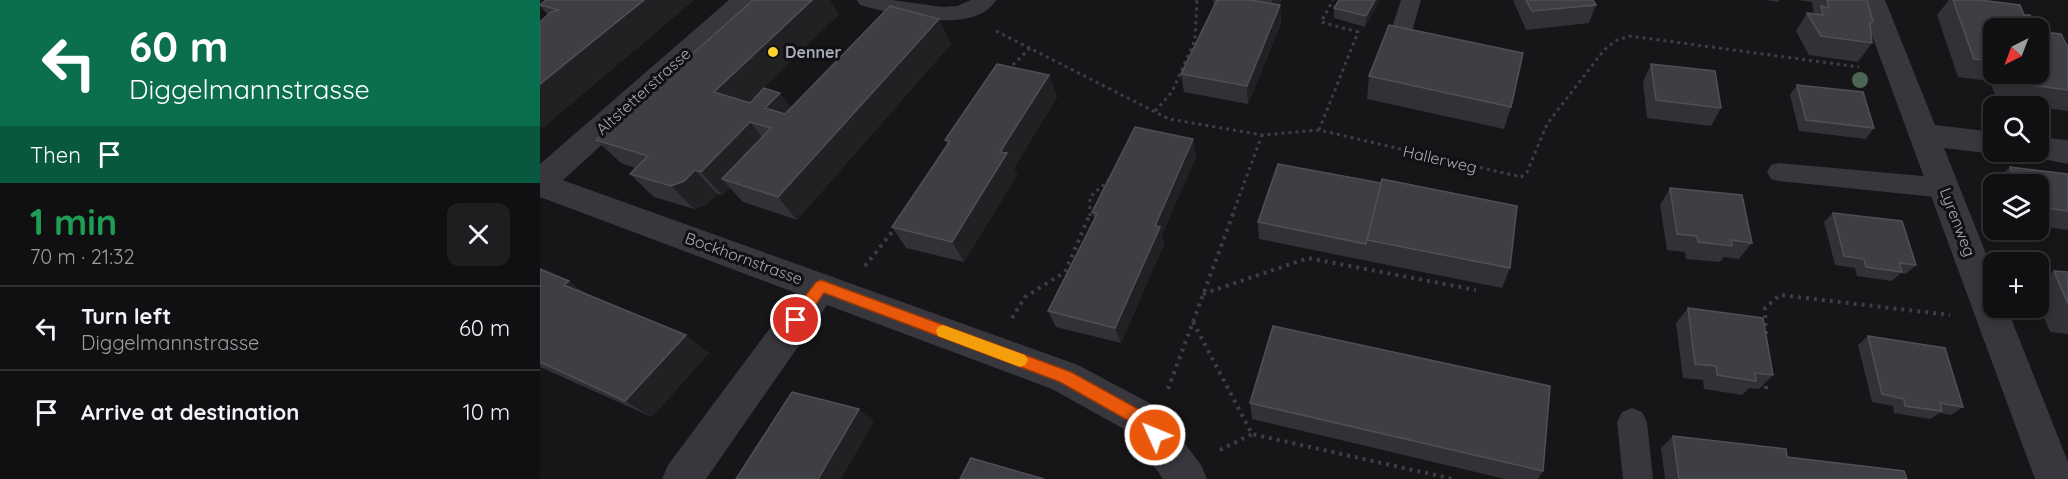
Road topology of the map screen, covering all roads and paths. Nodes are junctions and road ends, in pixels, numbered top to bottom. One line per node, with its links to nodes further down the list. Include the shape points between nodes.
1 (745, 0): 22 (street, Altstetterstrasse)
2 (867, 0): 8 (lane, via 912,12)
3 (986, 0): 8 (lane)
4 (1197, 0): 13 (path, via 1195,40 1172,92)
5 (1333, 0): 14 (path, via 1321,22 1358,32)
6 (1411, 0): 9 (lane)
7 (1872, 0): 16 (street, Lyrenweg)
8 (954, 14): 10 (path, Hallerweg)
9 (1397, 46)
10 (1031, 47): 12 (path); 13 (path, Hallerweg)
11 (1866, 68): 14 (path, Hallerweg, via 1630,36 1615,41 1597,60 1547,124 1527,172 1521,177)
12 (1002, 76)
13 (1155, 111): 15 (path, Hallerweg, via 1169,119)
14 (1319, 130): 15 (path, Hallerweg)
15 (1262, 135): 27 (path)
16 (1925, 135): 17 (street); 23 (street, Lyrenweg)
17 (1983, 142)
18 (2049, 149): 19 (street)
19 (2068, 152)
20 (1779, 172): 23 (lane)
21 (1112, 176): 31 (path, via 1090,197 1090,216 1065,272 1025,297)
22 (540, 183): 25 (street, Bockhornstrasse)
23 (1945, 188): 42 (street, Lyrenweg)
24 (901, 220): 25 (path)
25 (831, 290): 31 (street, Bockhornstrasse); 38 (street)
26 (1476, 290): 27 (path, via 1308,258)
27 (1203, 294): 29 (path)
28 (1954, 315): 30 (path, via 1780,295 1765,308)
29 (1193, 322): 34 (path); 36 (path)
30 (1766, 340)
31 (993, 350): 39 (street, Bockhornstrasse, via 1065,377 1144,420)
32 (1766, 372): 33 (path)
33 (1766, 394)
34 (1165, 398)
35 (1632, 422): 41 (lane)
36 (1252, 434): 37 (path); 40 (path)
37 (1220, 450)
38 (682, 479)
39 (1187, 479)
40 (1453, 479)
41 (1638, 479)
42 (2055, 479)

